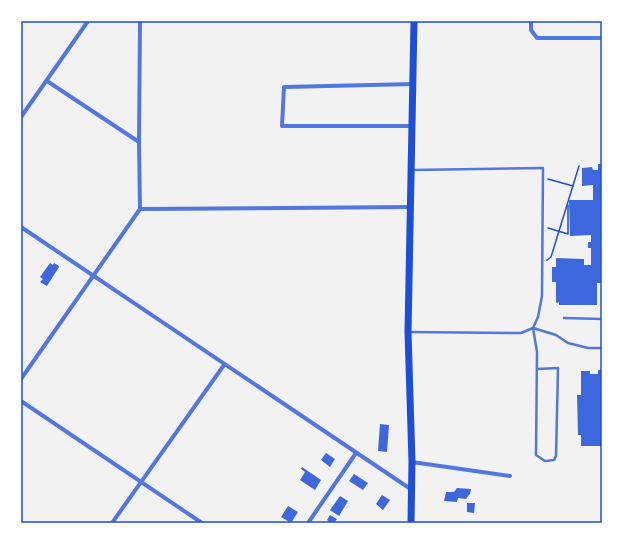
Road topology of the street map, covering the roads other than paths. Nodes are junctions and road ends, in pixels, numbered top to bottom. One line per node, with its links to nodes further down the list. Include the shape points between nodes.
1 (88, 21): 6 (street)
2 (140, 21): 10 (street)
3 (414, 21): 7 (main road)
4 (531, 21): 5 (street, via 531,30 537,38)
5 (602, 38)
6 (47, 80): 8 (street); 10 (street)
7 (414, 84): 9 (main road); 9 (street, via 284,87 282,107 282,126)
8 (21, 117)
9 (413, 126): 11 (main road)
10 (139, 142): 13 (street)
11 (412, 170): 12 (main road); 18 (lane, via 543,168 542,296)
12 (411, 207): 13 (street); 19 (main road)
13 (140, 209): 15 (street)
14 (21, 227): 15 (street)
15 (94, 276): 21 (street); 23 (street)
16 (564, 318): 17 (lane)
17 (602, 319)
18 (533, 328): 19 (lane, via 521,333); 20 (lane, via 556,335 568,343 588,348); 22 (lane, via 537,352)
19 (408, 332): 26 (main road)
20 (602, 348)
21 (224, 365): 25 (street); 28 (street)
22 (536, 368): 22 (lane, via 536,455 545,462 554,460 556,456 558,368)
23 (21, 379)
24 (21, 401): 28 (street)
25 (356, 453): 29 (street); 32 (street)
26 (412, 462): 27 (street); 29 (main road)
27 (510, 476)
28 (142, 483): 30 (street); 31 (street)
29 (412, 490): 33 (main road)
30 (112, 523)
31 (202, 523)
32 (308, 523)
33 (411, 523)

